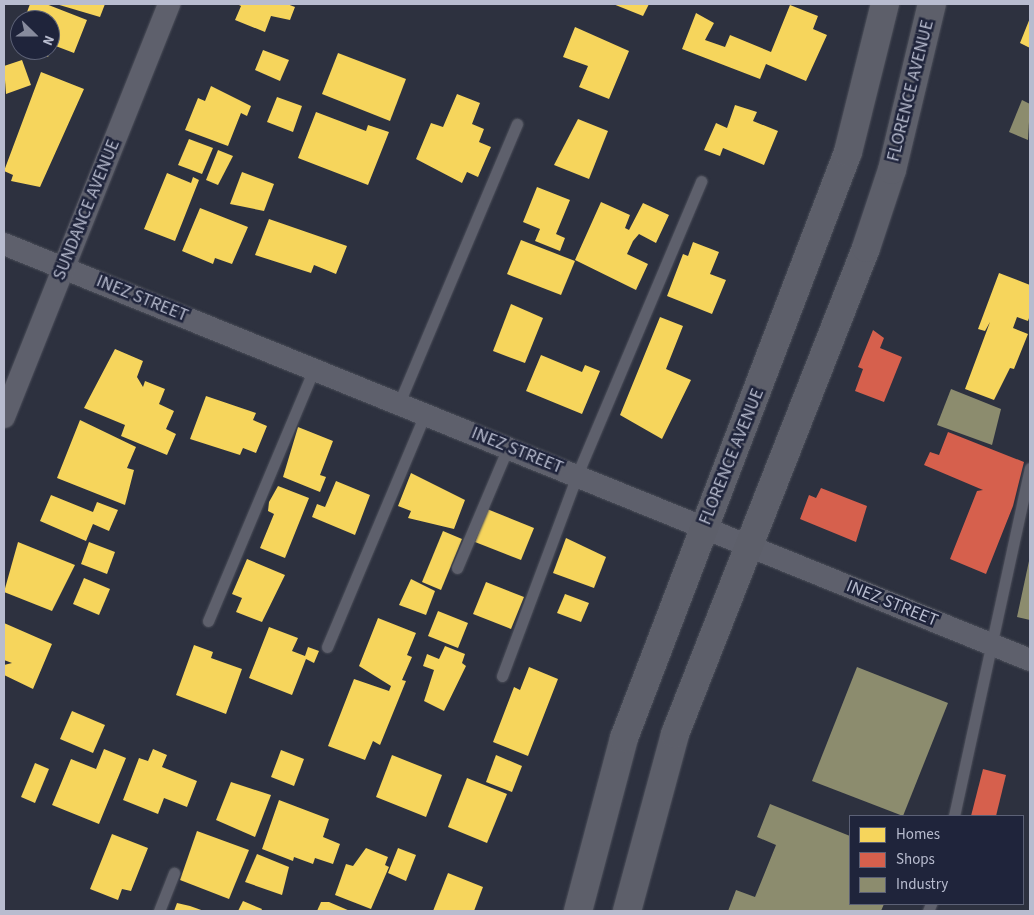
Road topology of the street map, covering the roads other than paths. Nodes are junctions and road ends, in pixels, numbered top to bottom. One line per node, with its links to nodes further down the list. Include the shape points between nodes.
1 (170, 4): 7 (street, SUNDANCE AVENUE)
2 (885, 4): 15 (main road, FLORENCE AVENUE, via 848,152)
3 (932, 4): 16 (main road, FLORENCE AVENUE, via 892,170 868,240)
4 (517, 124): 9 (lane)
5 (701, 181): 14 (lane)
6 (4, 244): 7 (street, INEZ STREET)
7 (64, 268): 8 (street, INEZ STREET); 11 (street, SUNDANCE AVENUE)
8 (314, 369): 9 (street, INEZ STREET); 18 (lane)
9 (399, 403): 10 (street, INEZ STREET)
10 (425, 414): 12 (street, INEZ STREET); 20 (lane)
11 (4, 417)
12 (508, 447): 14 (street, INEZ STREET); 17 (lane)
13 (1030, 468): 19 (lane)
14 (577, 475): 15 (street, INEZ STREET); 22 (lane)
15 (703, 527): 16 (street, INEZ STREET); 26 (main road, FLORENCE AVENUE, via 624,738)
16 (748, 545): 19 (street, INEZ STREET); 27 (main road, FLORENCE AVENUE, via 675,734)
17 (457, 568)
18 (208, 621)
19 (989, 643): 21 (street, INEZ STREET); 23 (lane)
20 (327, 647)
21 (1030, 660)
22 (502, 676)
23 (954, 815)
24 (174, 873): 25 (lane)
25 (159, 911)
26 (578, 911)
27 (628, 911)

